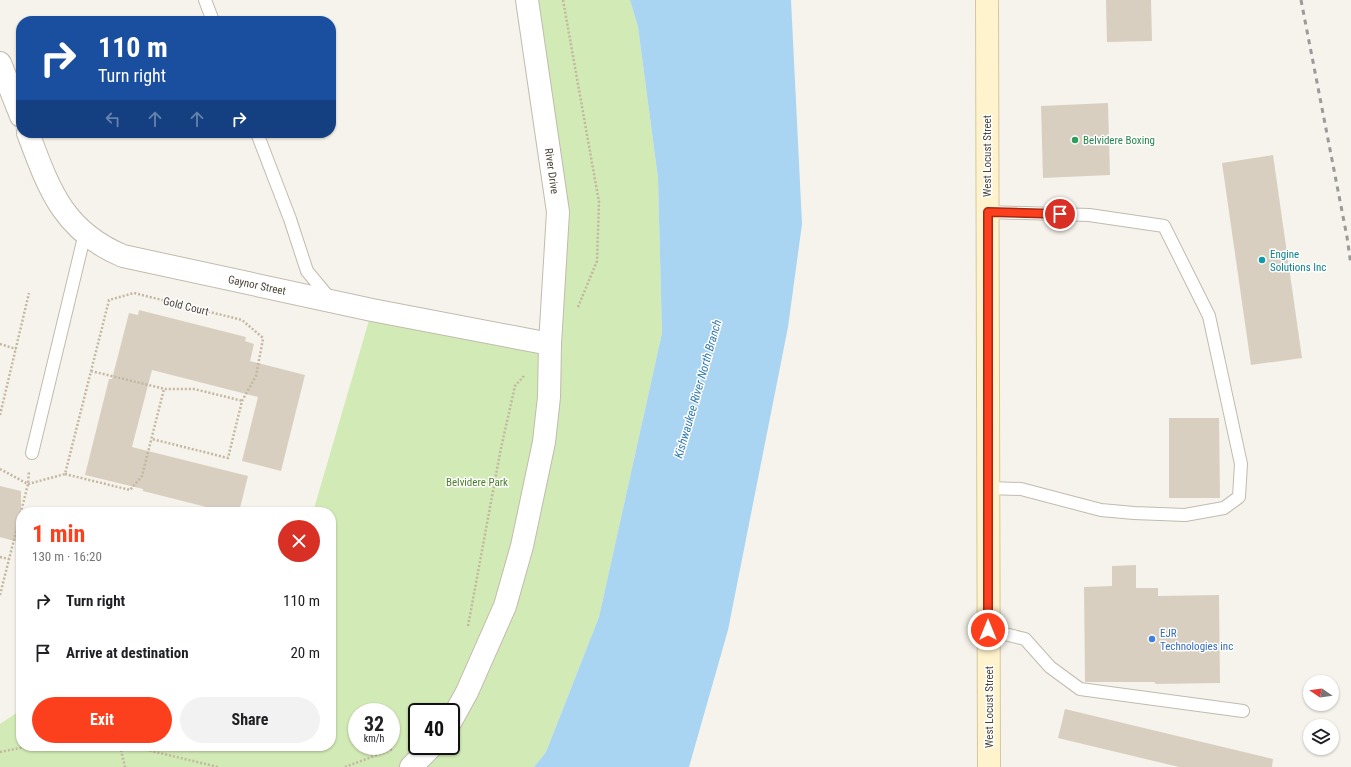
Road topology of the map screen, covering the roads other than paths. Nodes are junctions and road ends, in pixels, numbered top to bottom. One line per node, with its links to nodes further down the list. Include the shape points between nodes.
1 (205, 0): 4 (lane)
2 (527, 0): 12 (street, River Drive, via 558,212)
3 (987, 0): 9 (street, West Locust Street)
4 (212, 16)
5 (0, 63): 6 (street)
6 (16, 103)
7 (30, 138): 10 (street, Gaynor Street, via 46,179 63,210)
8 (259, 138): 11 (lane, via 307,271)
9 (988, 212): 14 (street, West Locust Street); 14 (lane, via 1089,214 1164,226 1209,316 1240,464 1239,497 1224,508 1186,514 1101,510 1021,489)
10 (85, 233): 11 (street, Gaynor Street, via 109,250 123,256); 13 (lane)
11 (332, 301): 12 (street, Gaynor Street)
12 (550, 344): 16 (street, River Drive, via 549,397 544,442 522,546 505,606)
13 (32, 453)
14 (988, 488): 15 (street, West Locust Street)
15 (988, 630): 17 (lane, via 1025,639 1050,667 1080,689); 20 (street, West Locust Street)
16 (460, 705)
17 (1242, 711)
18 (423, 755): 19 (street)
19 (411, 767)
20 (989, 767)

